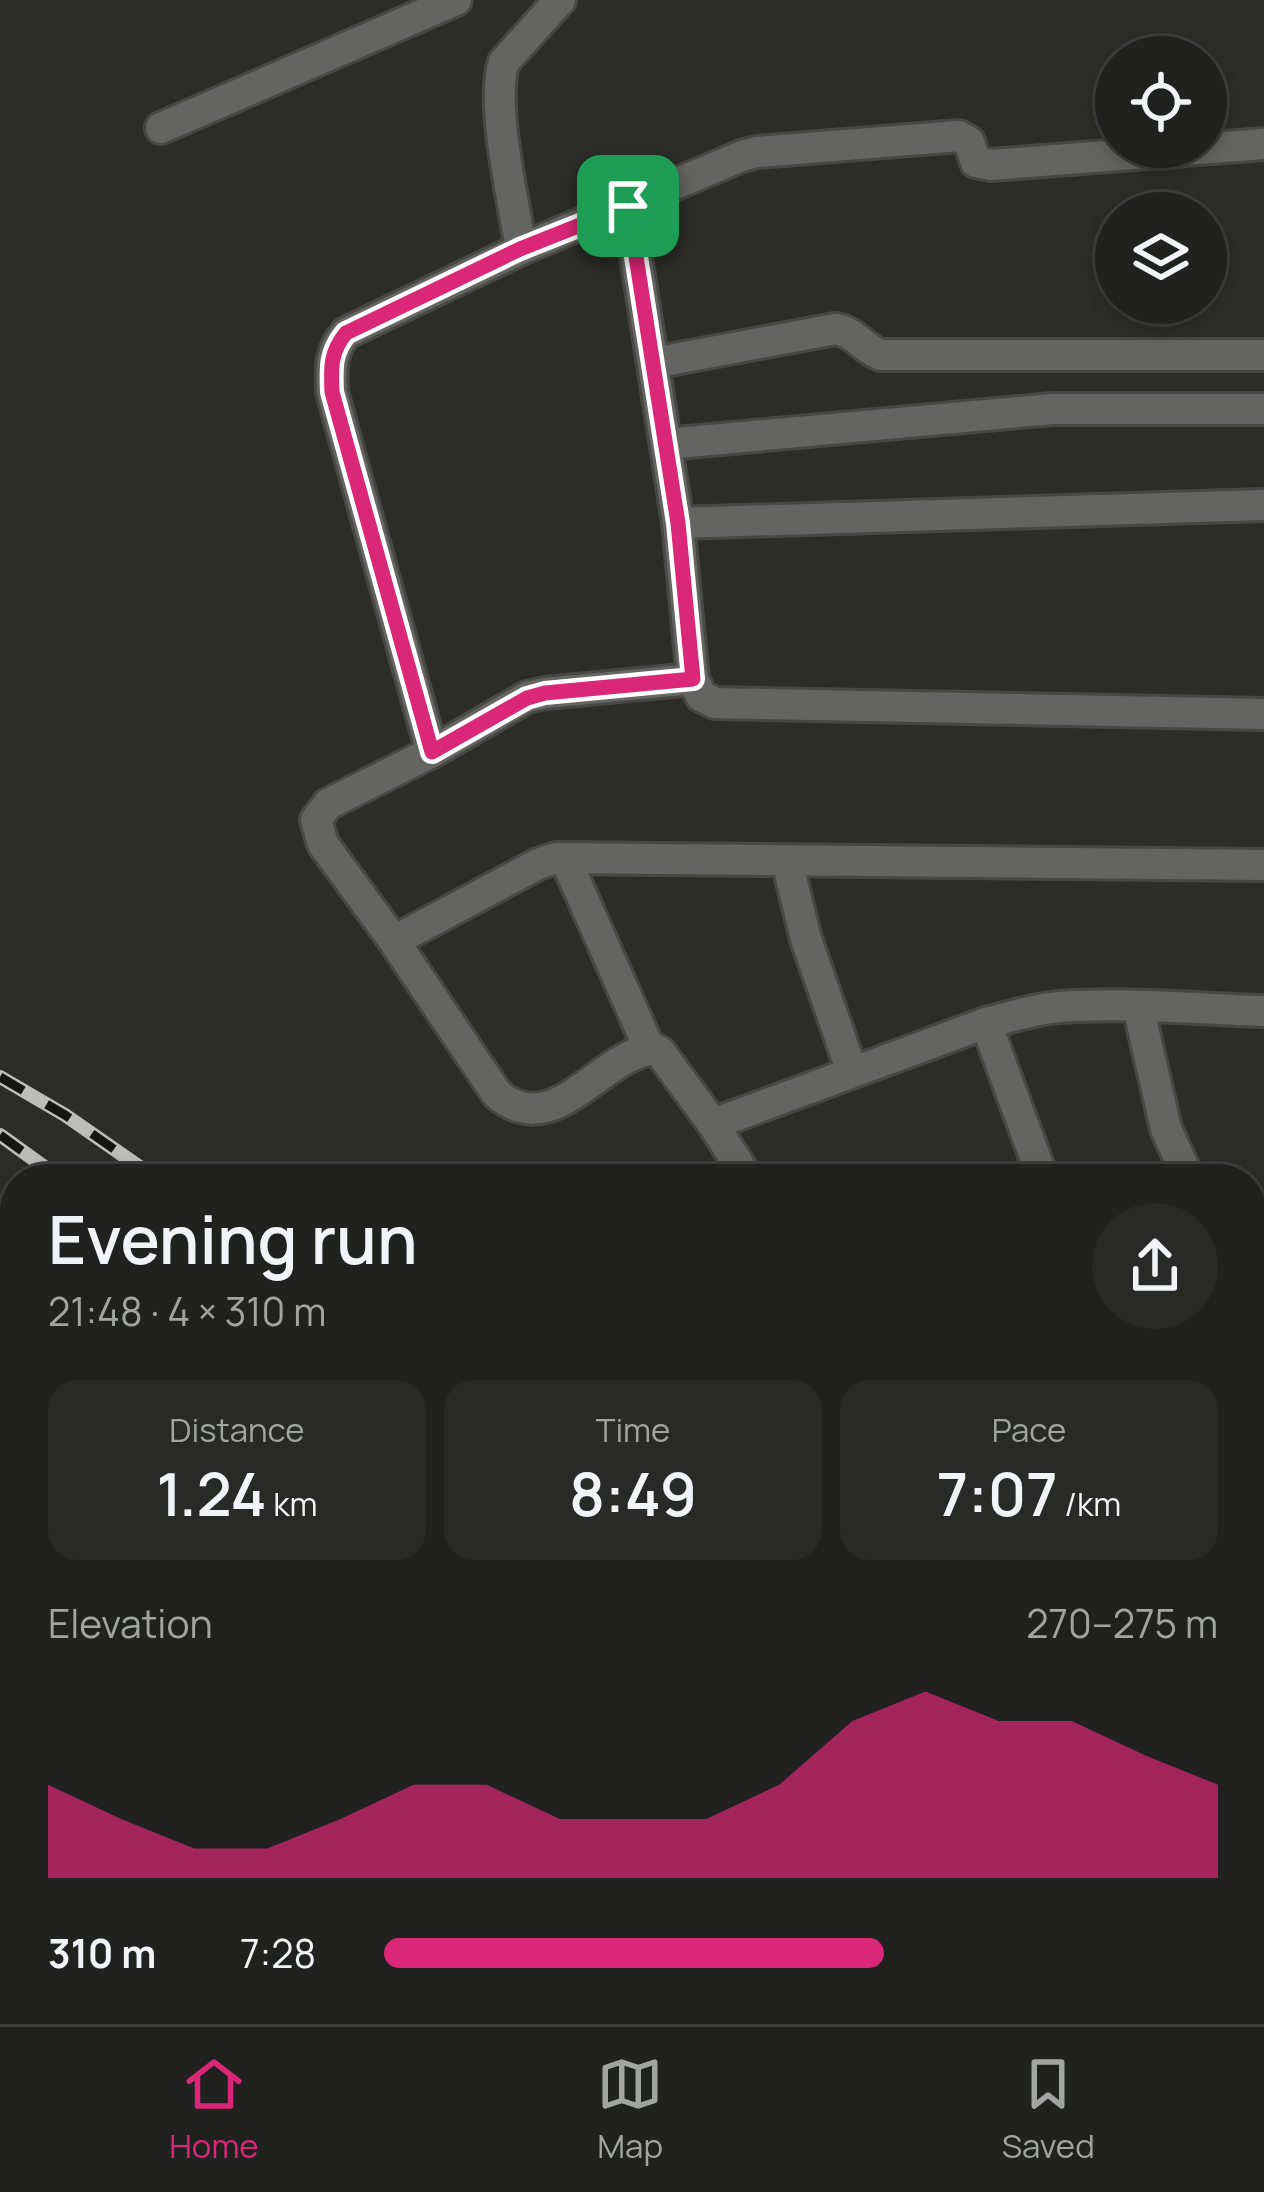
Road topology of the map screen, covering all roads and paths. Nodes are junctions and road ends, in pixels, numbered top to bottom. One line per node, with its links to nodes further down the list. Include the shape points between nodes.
1 (456, 0): 3 (street)
2 (560, 0): 6 (street, via 500,73)
3 (161, 128)
4 (1264, 145): 5 (street, via 991,165 976,162 959,136 757,152)
5 (628, 206): 6 (street); 8 (street)
6 (520, 249): 15 (street, via 346,333 331,357 332,392)
7 (1264, 355): 8 (street, via 881,355 835,329)
8 (653, 363): 10 (street)
9 (1264, 409): 10 (street, via 1052,409)
10 (665, 444): 12 (street)
11 (1264, 505): 12 (street)
12 (678, 523): 13 (street)
13 (693, 679): 14 (street, via 715,703); 15 (street, via 527,698)
14 (1264, 714)
15 (432, 752): 19 (street, via 328,804 316,820 323,844)
16 (565, 858): 17 (street); 19 (street, via 538,864); 23 (street)
17 (787, 861): 18 (street); 24 (street)
18 (1264, 865)
19 (394, 941): 23 (street, via 510,1105 559,1103)
20 (1138, 1006): 21 (street); 22 (street, via 1058,1007); 28 (street, via 1166,1129)
21 (1264, 1011)
22 (986, 1023): 24 (street); 27 (street)
23 (649, 1048): 25 (street)
24 (853, 1072): 25 (street)
25 (713, 1124): 26 (street)
26 (738, 1164)
27 (1038, 1164)
28 (1182, 1164)

